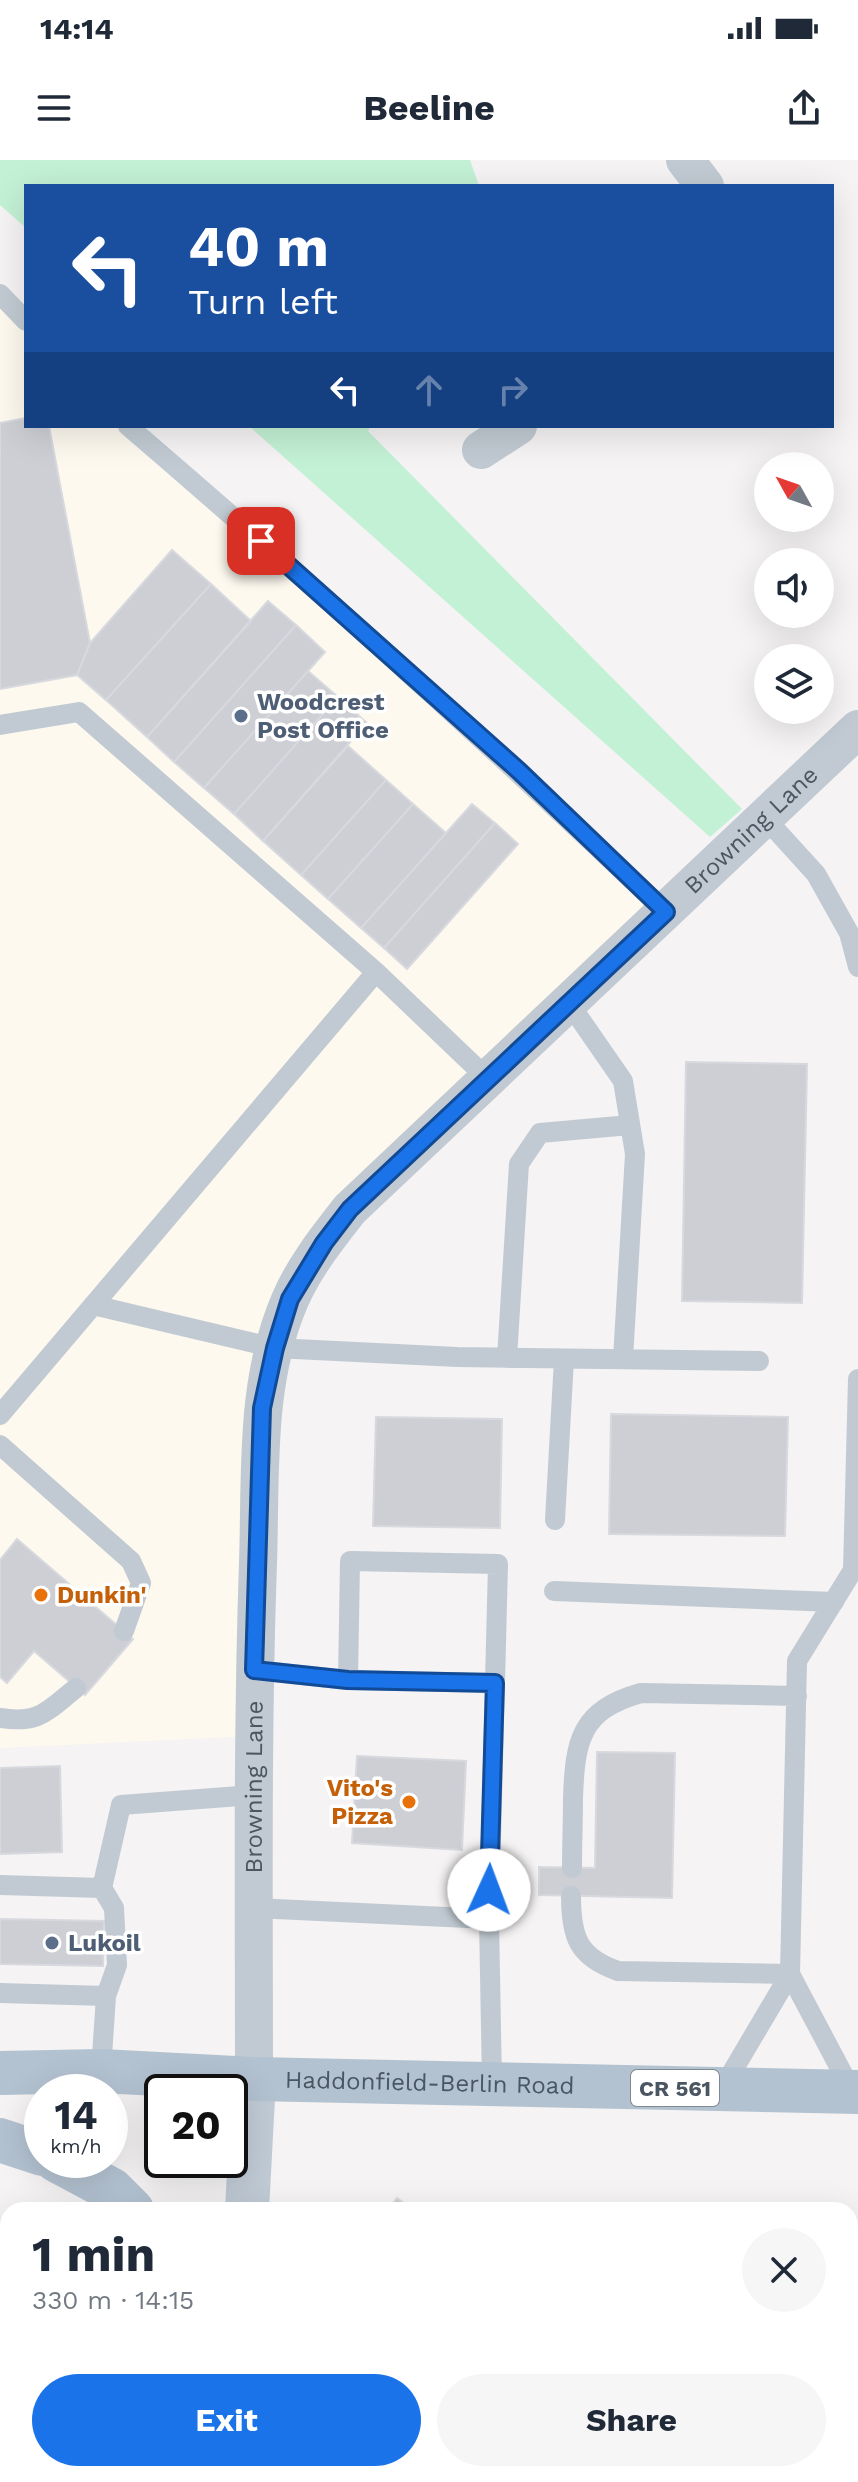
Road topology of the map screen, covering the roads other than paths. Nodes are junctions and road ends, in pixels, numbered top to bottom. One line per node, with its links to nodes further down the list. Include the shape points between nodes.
1 (685, 160): 2 (street)
2 (703, 184)
3 (0, 294): 4 (lane)
4 (24, 319)
5 (130, 428): 11 (lane, via 362,629)
6 (515, 428): 7 (street)
7 (481, 450)
8 (0, 725): 13 (lane, via 79,712)
9 (858, 729): 10 (street, Browning Lane)
10 (765, 818): 11 (street, Browning Lane); 12 (lane, via 816,874 849,933)
11 (666, 912): 14 (street, Browning Lane)
12 (858, 967)
13 (376, 972): 15 (lane); 17 (lane)
14 (569, 1003): 15 (street, Browning Lane); 16 (lane, via 623,1081)
15 (488, 1079): 18 (street, Browning Lane, via 341,1220 290,1299)
16 (630, 1125): 19 (lane, via 540,1133 519,1164); 21 (lane, via 635,1154)
17 (93, 1305): 18 (lane); 24 (lane)
18 (275, 1348): 19 (lane); 30 (street, Browning Lane, via 262,1408)
19 (507, 1358): 20 (lane)
20 (564, 1359): 21 (lane); 26 (lane)
21 (623, 1359): 22 (lane)
22 (759, 1361)
23 (858, 1379): 28 (lane, via 853,1570)
24 (0, 1415)
25 (0, 1445): 29 (lane, via 131,1561 141,1583)
26 (555, 1520)
27 (554, 1591): 28 (lane)
28 (834, 1602): 34 (lane, via 797,1661)
29 (124, 1631)
30 (254, 1670): 31 (lane); 36 (street, Browning Lane)
31 (348, 1680): 32 (lane); 32 (lane, via 350,1561 498,1564)
32 (495, 1683): 42 (lane)
33 (76, 1688): 35 (lane, via 38,1718)
34 (797, 1696): 37 (lane, via 641,1693 617,1700 598,1714 582,1733 574,1756); 43 (lane)
35 (0, 1718)
36 (253, 1795): 39 (lane, via 121,1805); 41 (street, Browning Lane)
37 (572, 1868)
38 (0, 1885): 39 (lane)
39 (102, 1888): 45 (lane, via 114,1908 117,1965)
40 (571, 1896): 43 (lane, via 576,1939 601,1965 618,1971)
41 (254, 1908): 42 (lane); 48 (street, Browning Lane)
42 (489, 1919): 49 (lane)
43 (790, 1974): 50 (lane); 51 (lane)
44 (0, 1993): 45 (lane)
45 (106, 1996): 46 (lane)
46 (101, 2071): 47 (main road, Haddonfield-Berlin Road / CR 561); 48 (main road, Haddonfield-Berlin Road / CR 561)
47 (0, 2073)
48 (254, 2079): 49 (main road, Haddonfield-Berlin Road / CR 561); 56 (main road)
49 (492, 2083): 50 (main road, Haddonfield-Berlin Road / CR 561)
50 (722, 2089): 51 (main road, Haddonfield-Berlin Road / CR 561)
51 (855, 2092)
52 (0, 2140): 53 (main road)
53 (24, 2148)
54 (90, 2178): 55 (main road)
55 (124, 2202)
56 (247, 2202)

